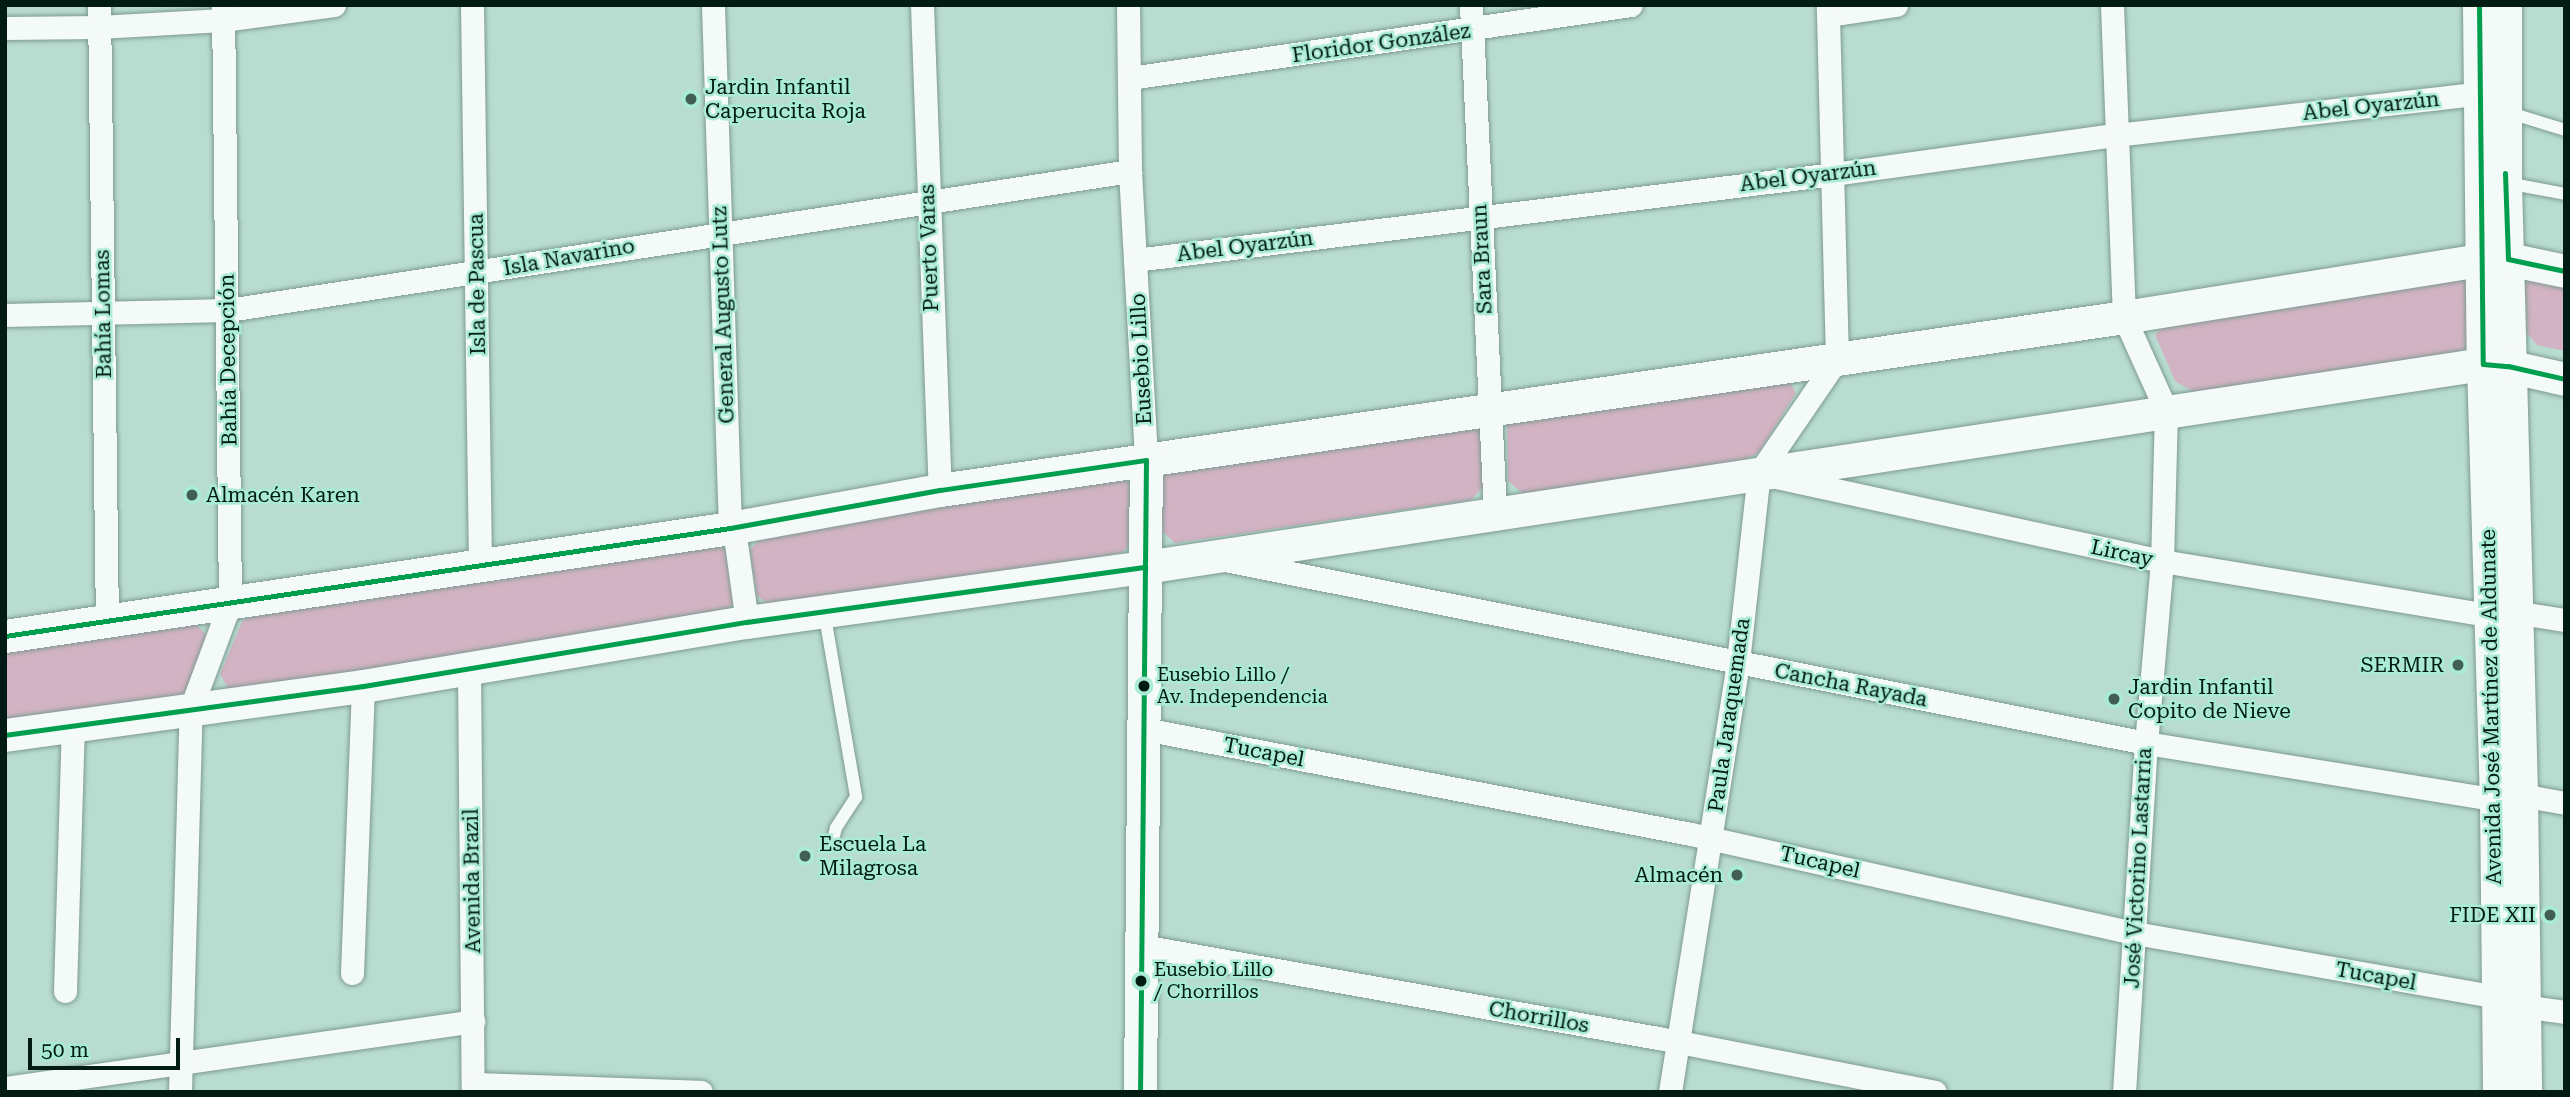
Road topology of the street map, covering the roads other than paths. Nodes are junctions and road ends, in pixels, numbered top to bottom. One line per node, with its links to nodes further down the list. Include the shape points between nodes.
1 (334, 5): 13 (street)
2 (472, 5): 31 (street, Isla de Pascua)
3 (713, 5): 27 (street, General Augusto Lutz)
4 (922, 5): 25 (street, Puerto Varas)
5 (1128, 5): 17 (street, Eusebio Lillo)
6 (1471, 5): 16 (street, Sara Braun)
7 (1631, 5): 16 (street, Floridor González)
8 (1896, 5): 12 (street)
9 (2112, 5): 20 (street)
10 (2479, 5): 18 (main road)
11 (2505, 5): 18 (main road)
12 (1828, 10): 22 (street)
13 (223, 13): 14 (street); 32 (street, Bahía Decepción)
14 (99, 16): 15 (street); 33 (street, Bahía Lomas)
15 (5, 28)
16 (1472, 30): 17 (street, Floridor González); 26 (street, Sara Braun)
17 (1130, 78): 21 (street, Eusebio Lillo)
18 (2494, 103): 19 (lane); 20 (street, Abel Oyarzún); 23 (main road); 28 (main road)
19 (2565, 130)
20 (2115, 135): 22 (street, Abel Oyarzún); 35 (street)
21 (1130, 171): 25 (street, Isla Navarino); 29 (street, Eusebio Lillo)
22 (1833, 174): 26 (street, Abel Oyarzún); 36 (street)
23 (2505, 183): 24 (lane); 28 (main road)
24 (2565, 194)
25 (927, 201): 27 (street, Isla Navarino); 43 (street, Puerto Varas)
26 (1480, 218): 29 (street, Abel Oyarzún); 39 (street, Sara Braun)
27 (721, 232): 31 (street, Isla Navarino); 45 (street, General Augusto Lutz)
28 (2495, 259): 30 (main road); 35 (main road); 37 (main road, Avenida José Martínez de Aldunate)
29 (1135, 260): 41 (street, Eusebio Lillo)
30 (2565, 271)
31 (478, 272): 32 (street, Isla Navarino); 48 (street, Isla de Pascua)
32 (228, 310): 33 (street, Isla Navarino); 50 (street, Bahía Decepción)
33 (103, 313): 34 (street, Isla Navarino); 54 (street, Bahía Lomas)
34 (5, 316)
35 (2124, 317): 36 (main road); 40 (street, José Victorino Lastarria)
36 (1837, 359): 39 (main road); 42 (street, Paula Jaraquemada)
37 (2495, 365): 38 (main road); 40 (main road); 52 (main road, Avenida José Martínez de Aldunate)
38 (2565, 379)
39 (1489, 408): 41 (main road); 44 (street, Sara Braun)
40 (2166, 410): 42 (main road); 47 (street, José Victorino Lastarria)
41 (1146, 460): 43 (main road); 49 (main road, Eusebio Lillo)
42 (1759, 473): 44 (main road); 47 (street, Lircay); 57 (street, Paula Jaraquemada)
43 (940, 490): 45 (main road)
44 (1495, 513): 46 (main road)
45 (730, 528): 48 (main road); 55 (street, General Augusto Lutz)
46 (1209, 557): 49 (main road); 57 (street, Cancha Rayada)
47 (2162, 561): 52 (street, Lircay); 64 (street, José Victorino Lastarria)
48 (480, 564): 50 (main road)
49 (1144, 567): 51 (main road); 62 (main road, Eusebio Lillo)
50 (230, 603): 54 (main road); 60 (street, Bahía Decepción)
51 (824, 611): 55 (main road); 68 (lane, via 856,797)
52 (2501, 613): 53 (street, Lircay); 65 (main road, Avenida José Martínez de Aldunate)
53 (2565, 620)
54 (107, 622): 56 (main road)
55 (747, 622): 58 (main road)
56 (5, 636)
57 (1738, 662): 64 (street, Cancha Rayada); 67 (street, Paula Jaraquemada)
58 (469, 670): 59 (main road); 75 (street, Avenida Brazil)
59 (363, 686): 60 (main road); 71 (street)
60 (191, 708): 61 (main road); 77 (street, Bahía Decepción)
61 (73, 724): 63 (main road); 72 (street)
62 (1144, 729): 67 (street, Tucapel); 70 (main road, Eusebio Lillo)
63 (5, 735)
64 (2146, 743): 65 (street, Cancha Rayada); 69 (street, José Victorino Lastarria)
65 (2508, 798): 66 (street, Cancha Rayada); 73 (main road, Avenida José Martínez de Aldunate)
66 (2565, 803)
67 (1711, 838): 69 (street, Tucapel); 76 (street, Paula Jaraquemada)
68 (833, 839)
69 (2135, 933): 73 (street, Tucapel); 86 (street, José Victorino Lastarria)
70 (1142, 946): 76 (street, Chorrillos); 83 (main road, Eusebio Lillo)
71 (352, 973)
72 (65, 991)
73 (2509, 1002): 74 (street, Tucapel); 87 (main road, Avenida José Martínez de Aldunate); 88 (main road, Avenida José Martínez de Aldunate)
74 (2565, 1012)
75 (473, 1021): 77 (street); 79 (street, Avenida Brazil)
76 (1679, 1042): 84 (street, Paula Jaraquemada); 85 (street, Chorrillos)
77 (181, 1062): 78 (street); 81 (street, Bahía Decepción)
78 (5, 1088)
79 (474, 1088): 80 (street)
80 (576, 1090): 82 (street)
81 (180, 1092)
82 (701, 1092)
83 (1140, 1092)
84 (1670, 1092)
85 (1935, 1092)
86 (2124, 1092)
87 (2499, 1092)
88 (2525, 1092)

